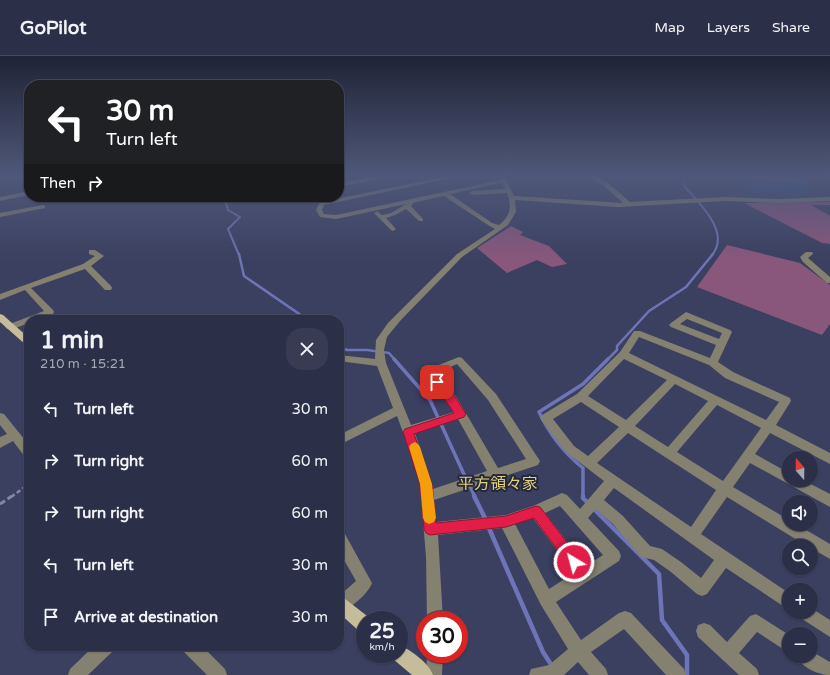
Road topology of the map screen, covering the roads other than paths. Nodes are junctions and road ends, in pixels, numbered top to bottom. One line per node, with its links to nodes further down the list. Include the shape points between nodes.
1 (321, 204): 8 (street, via 319,210 322,216 336,217)
2 (399, 204): 8 (street)
3 (411, 204): 6 (street)
4 (464, 204): 12 (street, via 490,224)
5 (514, 204): 12 (street, via 510,219)
6 (407, 206): 10 (street); 11 (street)
7 (43, 207): 9 (street)
8 (373, 209): 10 (street)
9 (0, 215)
10 (381, 217): 13 (street)
11 (421, 220)
12 (500, 228): 29 (street, via 452,262 398,317 382,337 378,349)
13 (393, 229)
14 (92, 252): 16 (street, via 100,256)
15 (809, 254): 17 (street, via 804,257 806,260)
16 (86, 266): 18 (street); 19 (street)
17 (830, 281)
18 (26, 287): 20 (street); 21 (street, via 50,312)
19 (108, 288)
20 (0, 297)
21 (42, 315)
22 (0, 317): 24 (main road)
23 (24, 322): 24 (street)
24 (10, 327): 25 (main road)
25 (24, 339)
26 (722, 344): 26 (street, via 727,332 686,315 674,324); 30 (street)
27 (623, 354): 30 (street, via 637,333); 31 (street); 32 (street)
28 (344, 359): 29 (street)
29 (381, 364): 34 (street)
30 (712, 364): 37 (street, via 729,375 786,401)
31 (674, 379): 33 (street); 38 (street)
32 (581, 398): 38 (street); 47 (street, via 546,418 570,449)
33 (715, 400): 37 (street); 44 (street)
34 (400, 410): 39 (street); 41 (street)
35 (461, 414): 39 (street); 48 (street); 48 (street, via 430,372 458,360 492,397 534,461)
36 (0, 417): 40 (street)
37 (768, 426): 45 (street); 46 (street)
38 (627, 428): 44 (street); 47 (street)
39 (408, 432): 53 (street, via 426,484)
40 (14, 435): 42 (street); 43 (street)
41 (344, 438)
42 (0, 443)
43 (24, 448)
44 (669, 454): 52 (street)
45 (748, 456): 49 (street); 52 (street)
46 (830, 459)
47 (588, 464): 50 (street)
48 (495, 474): 53 (street)
49 (782, 475)
50 (612, 481): 54 (street); 60 (street)
51 (805, 487): 55 (street)
52 (725, 489): 60 (street); 62 (street)
53 (427, 497): 59 (street)
54 (595, 500): 57 (street); 63 (street, via 618,520 646,552 657,554 702,589)
55 (830, 501)
56 (536, 511): 57 (street, via 562,499); 58 (street); 64 (street)
57 (580, 518): 64 (street, via 614,556)
58 (506, 521): 59 (street); 66 (street)
59 (430, 529): 69 (street)
60 (692, 536): 63 (street)
61 (344, 545): 67 (street, via 365,584)
62 (830, 552)
63 (724, 558): 65 (street)
64 (584, 575): 66 (street)
65 (782, 597)
66 (546, 600): 77 (street)
67 (344, 601)
68 (344, 607): 70 (main road)
69 (435, 611)
70 (356, 617)
71 (815, 619): 72 (street)
72 (830, 629)
73 (704, 631): 78 (street)
74 (782, 640): 78 (street, via 756,622)
75 (101, 651): 83 (street)
76 (195, 651): 84 (street)
77 (579, 651): 87 (street, via 553,672); 88 (street); 89 (street, via 625,619)
78 (728, 653): 90 (street)
79 (408, 661): 85 (main road)
80 (435, 663): 86 (street)
81 (816, 663): 82 (street)
82 (830, 671)
83 (76, 675)
84 (219, 675)
85 (425, 675)
86 (434, 675)
87 (537, 675)
88 (600, 675)
89 (678, 675)
90 (751, 675)

